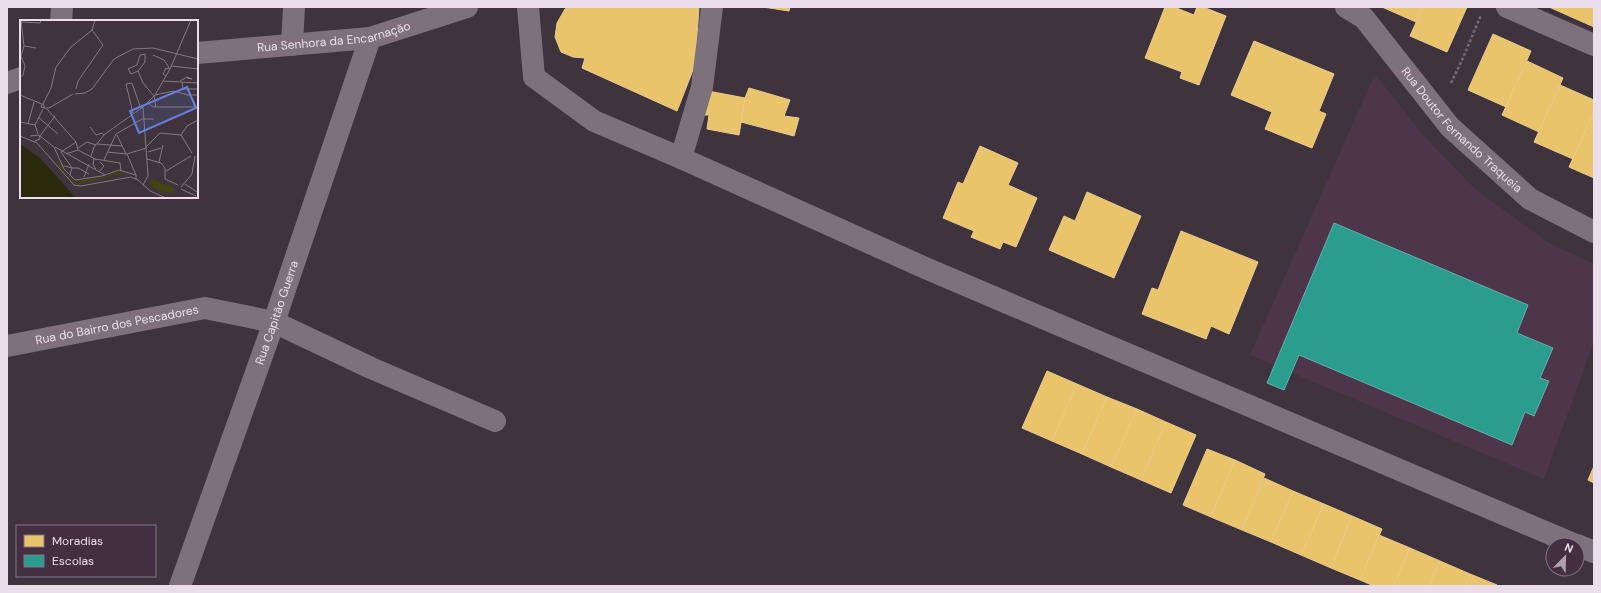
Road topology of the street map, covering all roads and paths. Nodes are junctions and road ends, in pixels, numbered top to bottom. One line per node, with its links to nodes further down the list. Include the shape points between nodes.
1 (62, 7): 9 (street)
2 (294, 7): 11 (street)
3 (467, 7): 10 (street, Rua Senhora da Encarnação)
4 (528, 7): 17 (street, via 534,77 594,122)
5 (712, 7): 17 (street, via 702,88)
6 (1346, 7): 16 (street, Rua Doutor Fernando Traqueia, via 1364,18)
7 (1507, 7): 12 (street)
8 (1481, 14): 16 (path)
9 (61, 20)
10 (370, 38): 11 (street, Rua Senhora da Encarnação); 19 (street, Rua Capitão Guerra)
11 (292, 45): 13 (street, Rua Senhora da Encarnação)
12 (1594, 46)
13 (198, 53)
14 (20, 78): 15 (street)
15 (7, 82)
16 (1437, 111): 18 (street, Rua Doutor Fernando Traqueia, via 1450,127 1530,199)
17 (681, 158): 22 (street, via 923,267)
18 (1594, 232)
19 (274, 322): 20 (street, Rua do Bairro dos Pescadores, via 206,308); 21 (street, Rua do Bairro dos Pescadores, via 371,368); 23 (street, Rua Capitão Guerra)
20 (7, 346)
21 (495, 421)
22 (1558, 537)
23 (180, 586)

